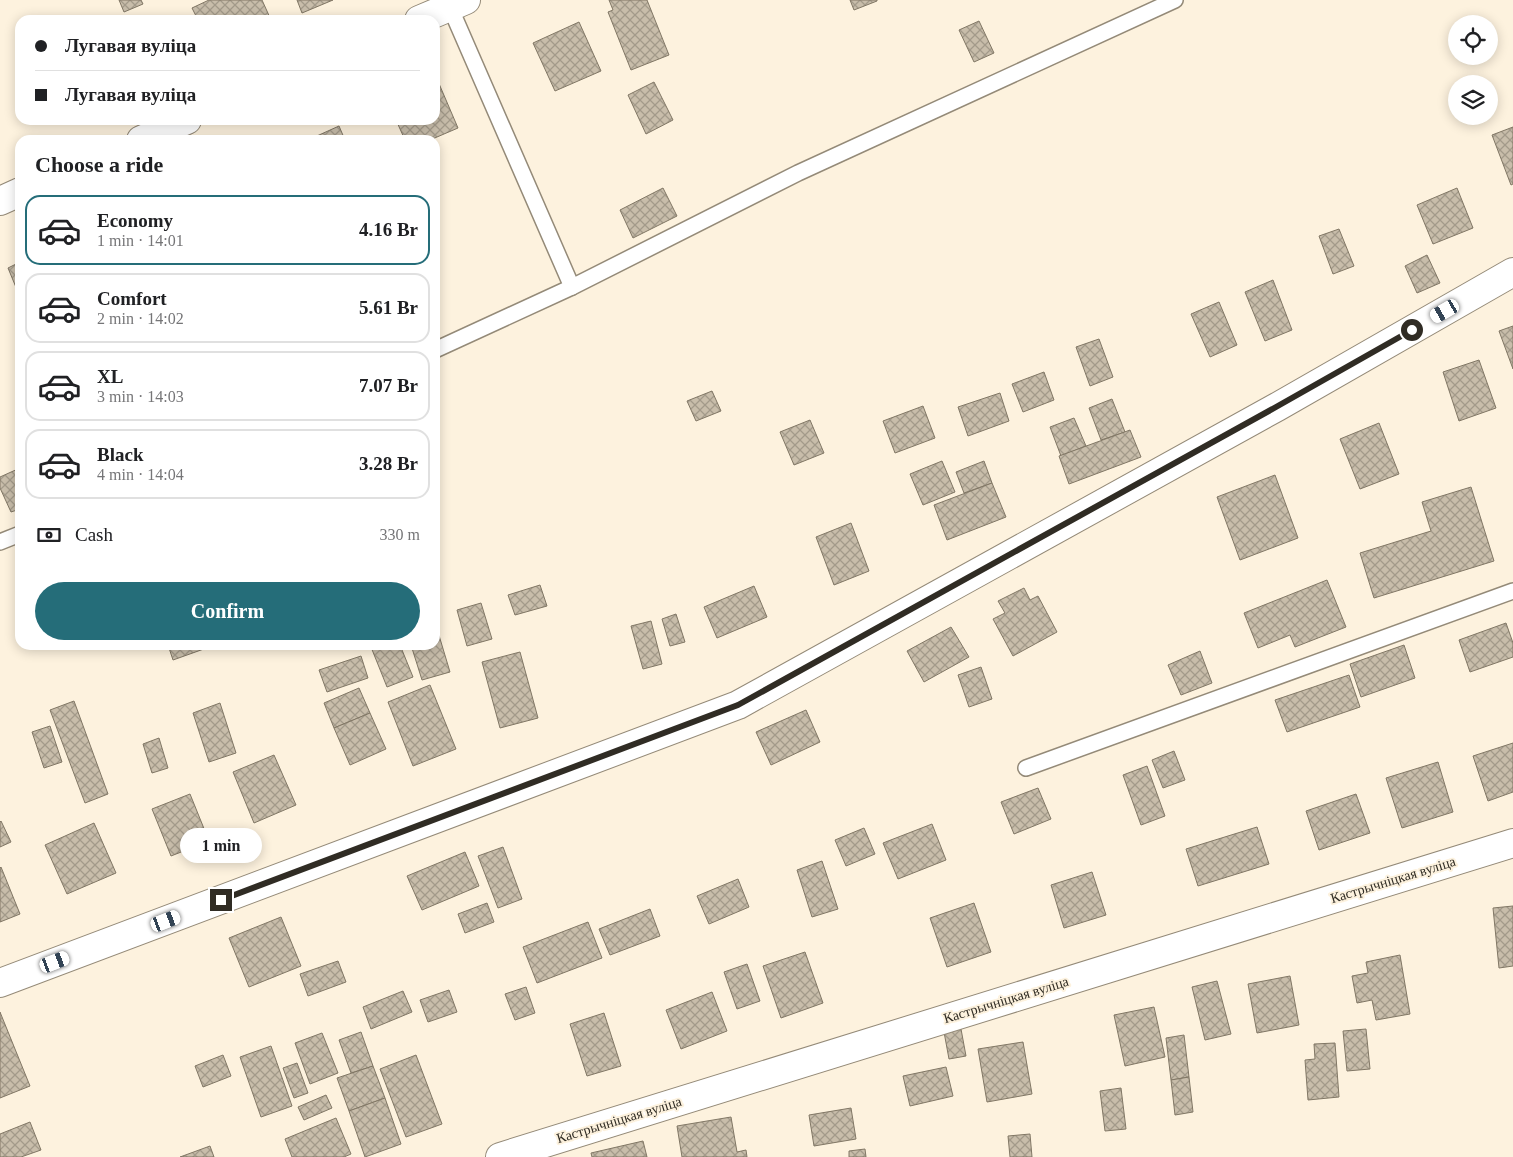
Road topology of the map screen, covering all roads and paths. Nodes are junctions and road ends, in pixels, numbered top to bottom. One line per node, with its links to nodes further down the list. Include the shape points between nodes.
1 (1175, 0): 9 (lane, via 798,173)
2 (454, 2): 3 (street); 9 (lane)
3 (429, 15)
4 (176, 125): 5 (street)
5 (152, 135)
6 (15, 194): 7 (street)
7 (0, 201)
8 (1513, 272): 16 (street, via 738,705)
9 (572, 287): 10 (lane)
10 (440, 348)
11 (15, 536): 12 (lane)
12 (0, 542)
13 (1513, 591): 14 (lane)
14 (1026, 768)
15 (1513, 843): 17 (street, Кастрычніцкая вуліца)
16 (0, 983)
17 (500, 1157)

